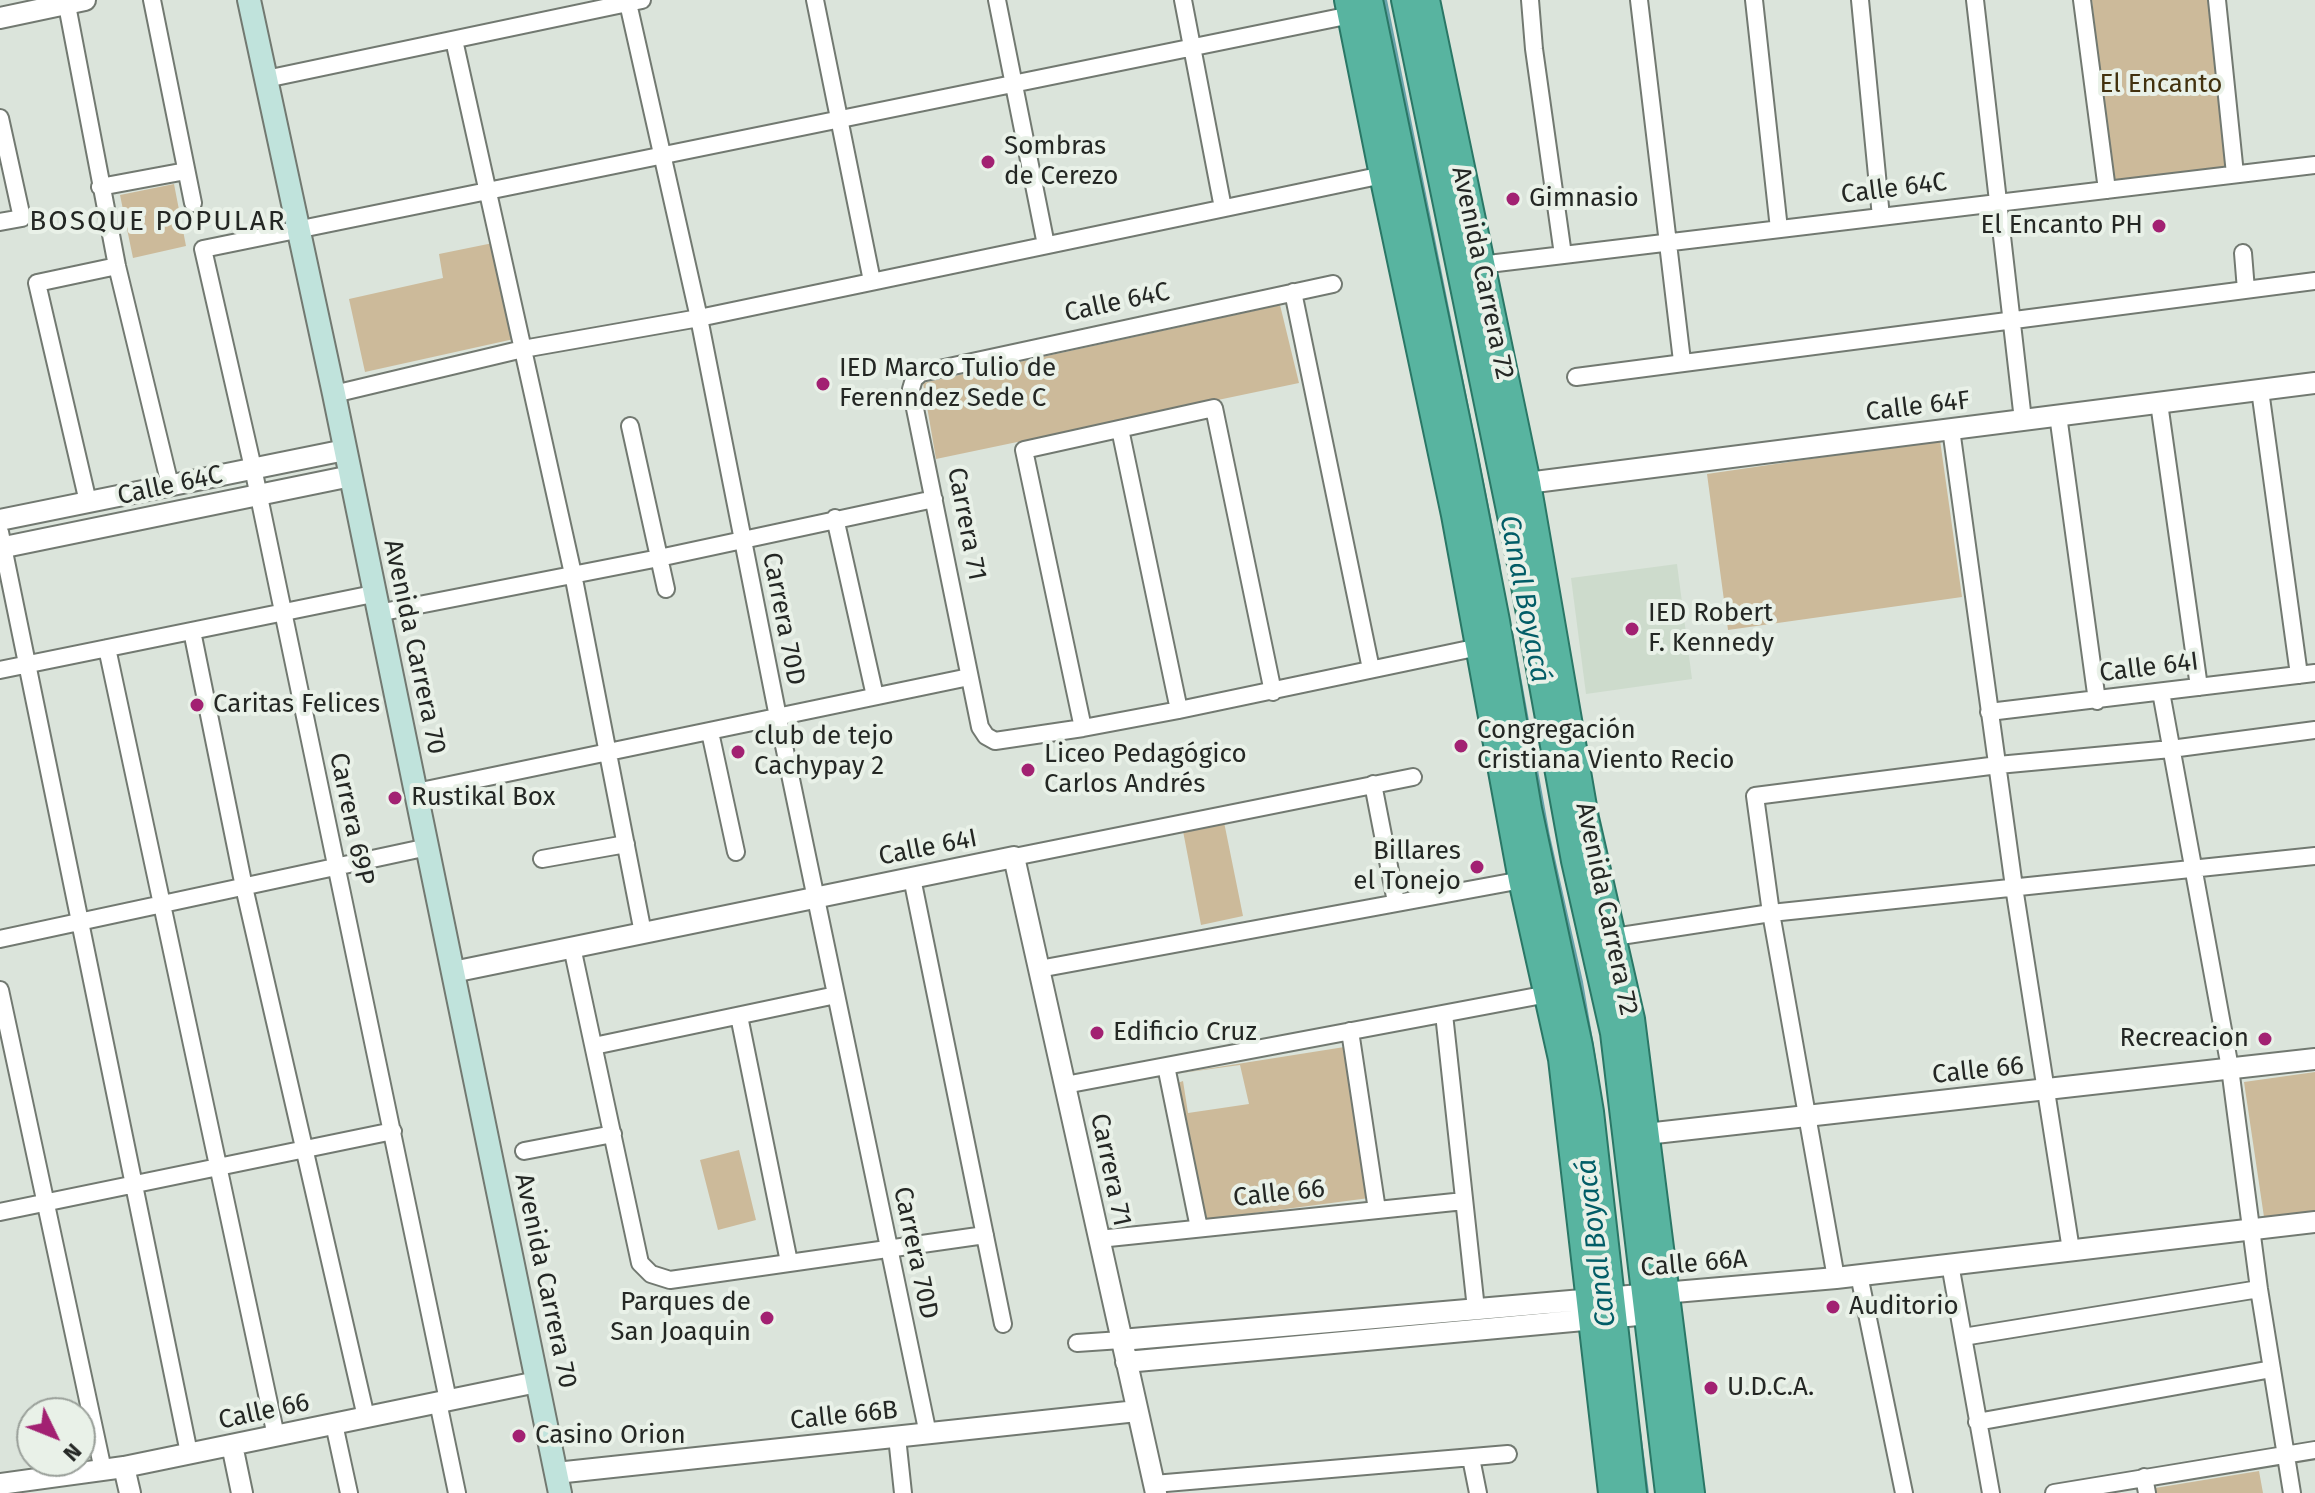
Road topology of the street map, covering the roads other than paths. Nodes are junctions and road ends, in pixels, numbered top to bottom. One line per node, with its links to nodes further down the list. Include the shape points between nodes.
1 (152, 0): 27 (street)
2 (249, 0): 20 (main road, Avenida Carrera 70)
3 (815, 0): 23 (street)
4 (997, 0): 21 (street)
5 (1183, 0): 19 (street)
6 (1530, 0): 44 (street)
7 (1639, 0): 41 (street)
8 (1754, 0): 40 (street)
9 (1860, 0): 37 (street)
10 (1975, 0): 35 (street)
11 (2082, 0): 32 (street)
12 (2217, 0): 28 (street)
13 (72, 1): 17 (street); 31 (street)
14 (635, 1): 18 (street); 25 (street, Carrera 70D)
15 (1419, 1): 24 (highway, Avenida Carrera 72, via 1416,60); 30 (highway, Avenida Carrera 72)
16 (1356, 5): 19 (street); 29 (highway, Avenida Carrera 72); 64 (highway, Avenida Carrera 72)
17 (0, 18)
18 (454, 40): 20 (street); 33 (street)
19 (1192, 48): 21 (street); 36 (street)
20 (266, 79): 39 (main road, Avenida Carrera 70)
21 (1013, 84): 23 (street); 42 (street)
22 (0, 118): 38 (street, via 22,218)
23 (839, 119): 25 (street); 47 (street)
24 (1435, 151): 30 (highway); 100 (highway, Avenida Carrera 72)
25 (660, 156): 33 (street); 52 (street, Carrera 70D)
26 (2315, 165): 28 (street, Calle 64C)
27 (186, 171): 31 (street); 34 (street)
28 (2235, 174): 32 (street, Calle 64C)
29 (1383, 175): 36 (street); 60 (highway, Avenida Carrera 72)
30 (1463, 183): 45 (highway, Avenida Carrera 72)
31 (100, 187): 46 (street)
32 (2107, 190): 35 (street, Calle 64C)
33 (488, 191): 39 (street); 54 (street)
34 (193, 203)
35 (1998, 203): 37 (street, Calle 64C); 53 (street)
36 (1223, 208): 42 (street)
37 (1881, 217): 40 (street, Calle 64C)
38 (0, 222)
39 (299, 229): 61 (main road, Avenida Carrera 70); 70 (street, Carrera 69P, via 203,249)
40 (1779, 229): 41 (street, Calle 64C)
41 (1667, 242): 44 (street, Calle 64C); 55 (street)
42 (1046, 245): 47 (street)
43 (2243, 253): 50 (street)
44 (1563, 255): 45 (street, Calle 64C)
45 (1480, 265): 72 (highway, Avenida Carrera 72)
46 (117, 266): 73 (street); 76 (street, via 37,283)
47 (872, 281): 52 (street)
48 (2315, 281): 50 (street)
49 (1333, 284): 51 (street, Calle 64C)
50 (2246, 290): 53 (street)
51 (1293, 292): 57 (street, Calle 64C, via 921,373); 90 (street)
52 (699, 318): 54 (street); 79 (street, Carrera 70D)
53 (2010, 320): 55 (street); 65 (street)
54 (523, 349): 61 (street); 82 (street)
55 (1682, 361): 56 (street)
56 (1576, 377)
57 (914, 379): 75 (street, Carrera 71, via 911,389)
58 (2315, 383): 59 (street, Calle 64F)
59 (2260, 390): 62 (street, Calle 64F); 93 (street)
60 (1429, 392): 64 (highway); 87 (highway, Avenida Carrera 72)
61 (334, 394): 69 (main road, Avenida Carrera 70)
62 (2159, 403): 63 (street, Calle 64F); 95 (street)
63 (2058, 415): 65 (street, Calle 64F); 99 (street)
64 (1456, 417): 107 (highway, Avenida Carrera 72)
65 (2023, 420): 68 (street, Calle 64F)
66 (630, 426): 81 (street)
67 (1120, 429): 96 (street, via 1214,408); 101 (street); 104 (street, via 1024,450)
68 (1951, 429): 72 (street, Calle 64F); 102 (street)
69 (345, 450): 70 (street, Calle 64C); 71 (main road, Avenida Carrera 70)
70 (253, 468): 73 (street, Calle 64C); 74 (street, Carrera 69P)
71 (351, 476): 74 (street, Calle 64C); 84 (main road, Avenida Carrera 70)
72 (1527, 483): 92 (highway, Avenida Carrera 72)
73 (170, 485): 76 (street, Calle 64C)
74 (258, 494): 80 (street, Calle 64C); 85 (street, Carrera 69P)
75 (934, 499): 77 (street); 94 (street, Carrera 71)
76 (88, 502): 78 (street, Calle 64C)
77 (835, 518): 79 (street); 98 (street)
78 (0, 520)
79 (743, 540): 81 (street); 103 (street, Carrera 70D)
80 (1, 543): 89 (street)
81 (659, 558): 82 (street); 83 (street)
82 (573, 574): 84 (street); 109 (street)
83 (666, 589)
84 (376, 603): 85 (street); 115 (main road, Avenida Carrera 70)
85 (282, 612): 86 (street); 123 (street, Carrera 69P)
86 (192, 631): 88 (street); 127 (street)
87 (1479, 647): 90 (street); 112 (highway, Avenida Carrera 72)
88 (107, 648): 89 (street); 131 (street)
89 (27, 664): 91 (street); 133 (street)
90 (1371, 669): 96 (street)
91 (0, 670)
92 (1562, 673): 100 (highway); 116 (highway, Avenida Carrera 72)
93 (2307, 674): 95 (street, Calle 64I)
94 (969, 677): 98 (street); 104 (street, Carrera 71, via 980,727 995,741)
95 (2199, 687): 97 (street, Calle 64I)
96 (1273, 692): 101 (street)
97 (2161, 692): 99 (street, Calle 64I); 108 (street)
98 (875, 696): 103 (street)
99 (2097, 701): 102 (street, Calle 64I)
100 (1546, 709): 114 (highway, Avenida Carrera 72)
101 (1179, 710): 104 (street)
102 (1989, 712): 110 (street)
103 (778, 717): 106 (street); 129 (street, Carrera 70D)
104 (1083, 728)
105 (2315, 730): 108 (street)
106 (710, 732): 109 (street); 119 (street)
107 (1516, 743): 112 (highway); 176 (highway, Avenida Carrera 72)
108 (2171, 749): 110 (street); 124 (street)
109 (609, 753): 115 (street); 117 (street)
110 (1998, 765): 128 (street); 132 (street, via 1755,796)
111 (1413, 777): 113 (street, Calle 64I)
112 (1502, 779): 126 (highway, Avenida Carrera 72)
113 (1373, 784): 121 (street, Calle 64I); 130 (street)
114 (1560, 786): 116 (highway); 176 (highway, Avenida Carrera 72, via 1614,1033)
115 (416, 792): 118 (main road, Avenida Carrera 70)
116 (1585, 818): 135 (highway, Avenida Carrera 72)
117 (626, 844): 122 (street); 134 (street)
118 (428, 847): 123 (street); 139 (main road, Avenida Carrera 70)
119 (736, 852)
120 (2315, 856): 124 (street)
121 (1014, 857): 125 (street, Calle 64I); 138 (street, Carrera 71)
122 (542, 859)
123 (337, 868): 127 (street); 153 (street, Carrera 69P)
124 (2193, 868): 128 (street); 149 (street)
125 (912, 878): 129 (street, Calle 64I); 167 (street)
126 (1522, 880): 130 (street); 141 (highway, Avenida Carrera 72)
127 (244, 887): 131 (street); 156 (street)
128 (2014, 887): 132 (street); 151 (street)
129 (816, 897): 134 (street, Calle 64I); 142 (street, Carrera 70D)
130 (1396, 902): 138 (street)
131 (162, 905): 133 (street); 158 (street)
132 (1771, 913): 135 (street); 152 (street)
133 (80, 922): 136 (street); 159 (street)
134 (643, 933): 137 (street, Calle 64I)
135 (1614, 937): 155 (highway, Avenida Carrera 72)
136 (0, 939)
137 (572, 947): 139 (street, Calle 64I); 146 (street)
138 (1039, 969): 150 (street, Carrera 71)
139 (453, 972): 184 (main road, Avenida Carrera 70)
140 (0, 990): 161 (street)
141 (1548, 994): 143 (street); 176 (highway, Avenida Carrera 72, via 1569,1106)
142 (836, 995): 144 (street); 169 (street, Carrera 70D)
143 (1444, 1014): 145 (street); 160 (street)
144 (739, 1016): 146 (street); 171 (street)
145 (1350, 1031): 148 (street); 162 (street)
146 (594, 1046): 154 (street)
147 (2315, 1059): 149 (street, Calle 66)
148 (1166, 1066): 150 (street); 165 (street)
149 (2230, 1068): 151 (street, Calle 66); 166 (street)
150 (1065, 1085): 168 (street, Carrera 71)
151 (2047, 1089): 152 (street, Calle 66); 170 (street)
152 (1807, 1116): 155 (street, Calle 66); 174 (street)
153 (393, 1131): 156 (street); 185 (street, Carrera 69P)
154 (613, 1134): 157 (street); 171 (street, via 640,1263 651,1274 670,1280)
155 (1646, 1134): 176 (highway, Avenida Carrera 72)
156 (304, 1149): 158 (street); 187 (street)
157 (524, 1151)
158 (218, 1167): 159 (street); 191 (street)
159 (134, 1184): 161 (street); 195 (street)
160 (1464, 1201): 162 (street, Calle 66); 177 (street)
161 (45, 1203): 163 (street); 200 (street)
162 (1377, 1210): 165 (street, Calle 66)
163 (0, 1212)
164 (2315, 1222): 166 (street, Calle 66A)
165 (1199, 1228): 168 (street, Calle 66)
166 (2253, 1229): 170 (street, Calle 66A); 175 (street)
167 (985, 1235): 169 (street); 178 (street)
168 (1099, 1239): 180 (street, Carrera 71)
169 (890, 1249): 171 (street); 190 (street, Carrera 70D)
170 (2071, 1250): 172 (street, Calle 66A)
171 (789, 1262)
172 (1950, 1264): 173 (street, Calle 66A); 179 (street)
173 (1859, 1275): 174 (street, Calle 66A); 217 (street)
174 (1836, 1278): 176 (street, Calle 66A)
175 (2259, 1289): 179 (street); 183 (street)
176 (1628, 1306): 177 (street, Calle 66A); 182 (street, Calle 66A); 213 (highway, Avenida Carrera 72); 214 (highway, Avenida Carrera 72); 215 (highway, Avenida Carrera 72); 216 (highway, Avenida Carrera 72)
177 (1476, 1309): 180 (street, Calle 66A)
178 (1003, 1324)
179 (1963, 1337): 188 (street)
180 (1121, 1340): 181 (street, Calle 66A); 182 (street, Carrera 71)
181 (1077, 1343)
182 (1126, 1362): 186 (street, Carrera 71)
183 (2272, 1369): 188 (street); 197 (street)
184 (537, 1382): 185 (street, Calle 66); 202 (main road, Avenida Carrera 70)
185 (443, 1401): 187 (street, Calle 66); 210 (street, Carrera 69P)
186 (1137, 1411): 190 (street, Calle 66B); 205 (street, Carrera 71)
187 (366, 1417): 189 (street, Calle 66)
188 (1977, 1422): 218 (street)
189 (334, 1424): 191 (street, Calle 66); 209 (street)
190 (928, 1434): 192 (street, Calle 66B)
191 (276, 1436): 193 (street, Calle 66)
192 (897, 1437): 202 (street, Calle 66B); 211 (street)
193 (232, 1445): 195 (street, Calle 66); 208 (street)
194 (2315, 1450): 197 (street)
195 (189, 1453): 199 (street, Calle 66)
196 (1508, 1454): 198 (street)
197 (2285, 1454): 203 (street); 219 (street)
198 (1471, 1458): 205 (street); 212 (street)
199 (124, 1467): 200 (street, Calle 66); 207 (street)
200 (103, 1470): 204 (street, Calle 66)
201 (0, 1482): 204 (street, Calle 66)
202 (558, 1483)
203 (2146, 1485): 206 (street)
204 (41, 1486)
205 (1155, 1488)
206 (2064, 1492)
207 (130, 1493)
208 (242, 1493)
209 (349, 1493)
210 (457, 1493)
211 (903, 1493)
212 (1478, 1493)
213 (1612, 1493)
214 (1633, 1493)
215 (1669, 1493)
216 (1691, 1493)
217 (1904, 1493)
218 (1991, 1493)
219 (2292, 1493)

